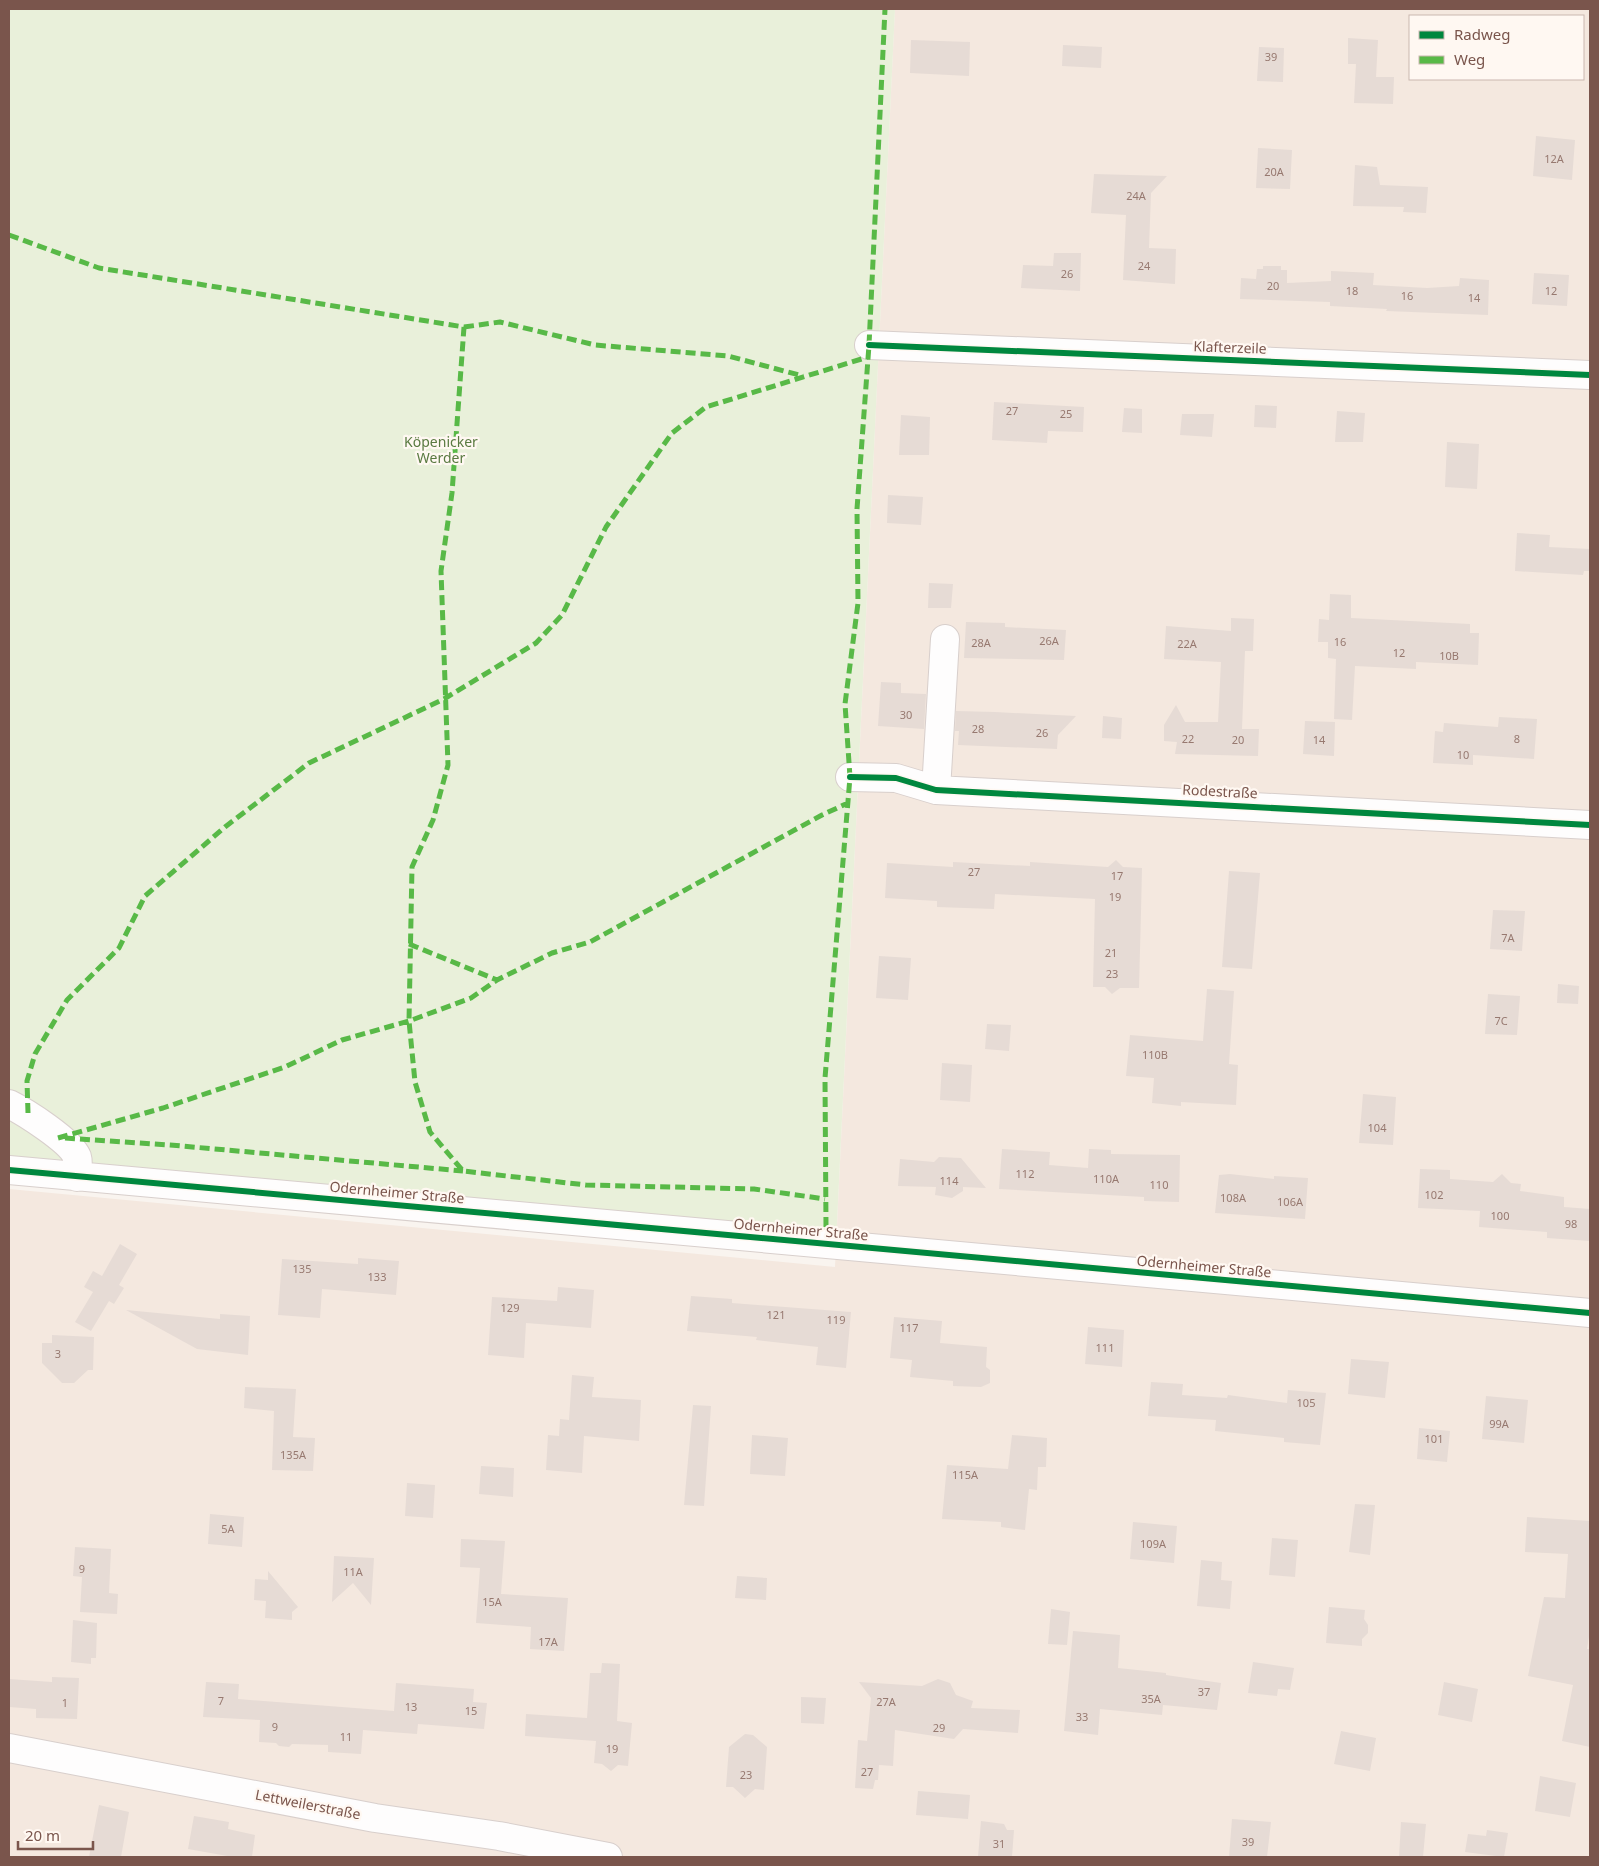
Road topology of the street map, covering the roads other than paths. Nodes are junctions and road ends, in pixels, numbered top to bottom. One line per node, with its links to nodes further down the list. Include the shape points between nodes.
1 (869, 345): 2 (street, Klafterzeile)
2 (1590, 375)
3 (945, 639): 5 (street)
4 (850, 777): 5 (street, Rodestraße, via 896,778)
5 (936, 790): 6 (street, Rodestraße)
6 (1590, 825)
7 (9, 1104): 9 (street, via 28,1113 68,1146 78,1160)
8 (9, 1170): 9 (street, Odernheimer Straße)
9 (77, 1177): 10 (street, Odernheimer Straße)
10 (1590, 1313)
11 (9, 1748): 12 (street, Lettweilerstraße, via 375,1818 499,1836)
12 (608, 1857)

